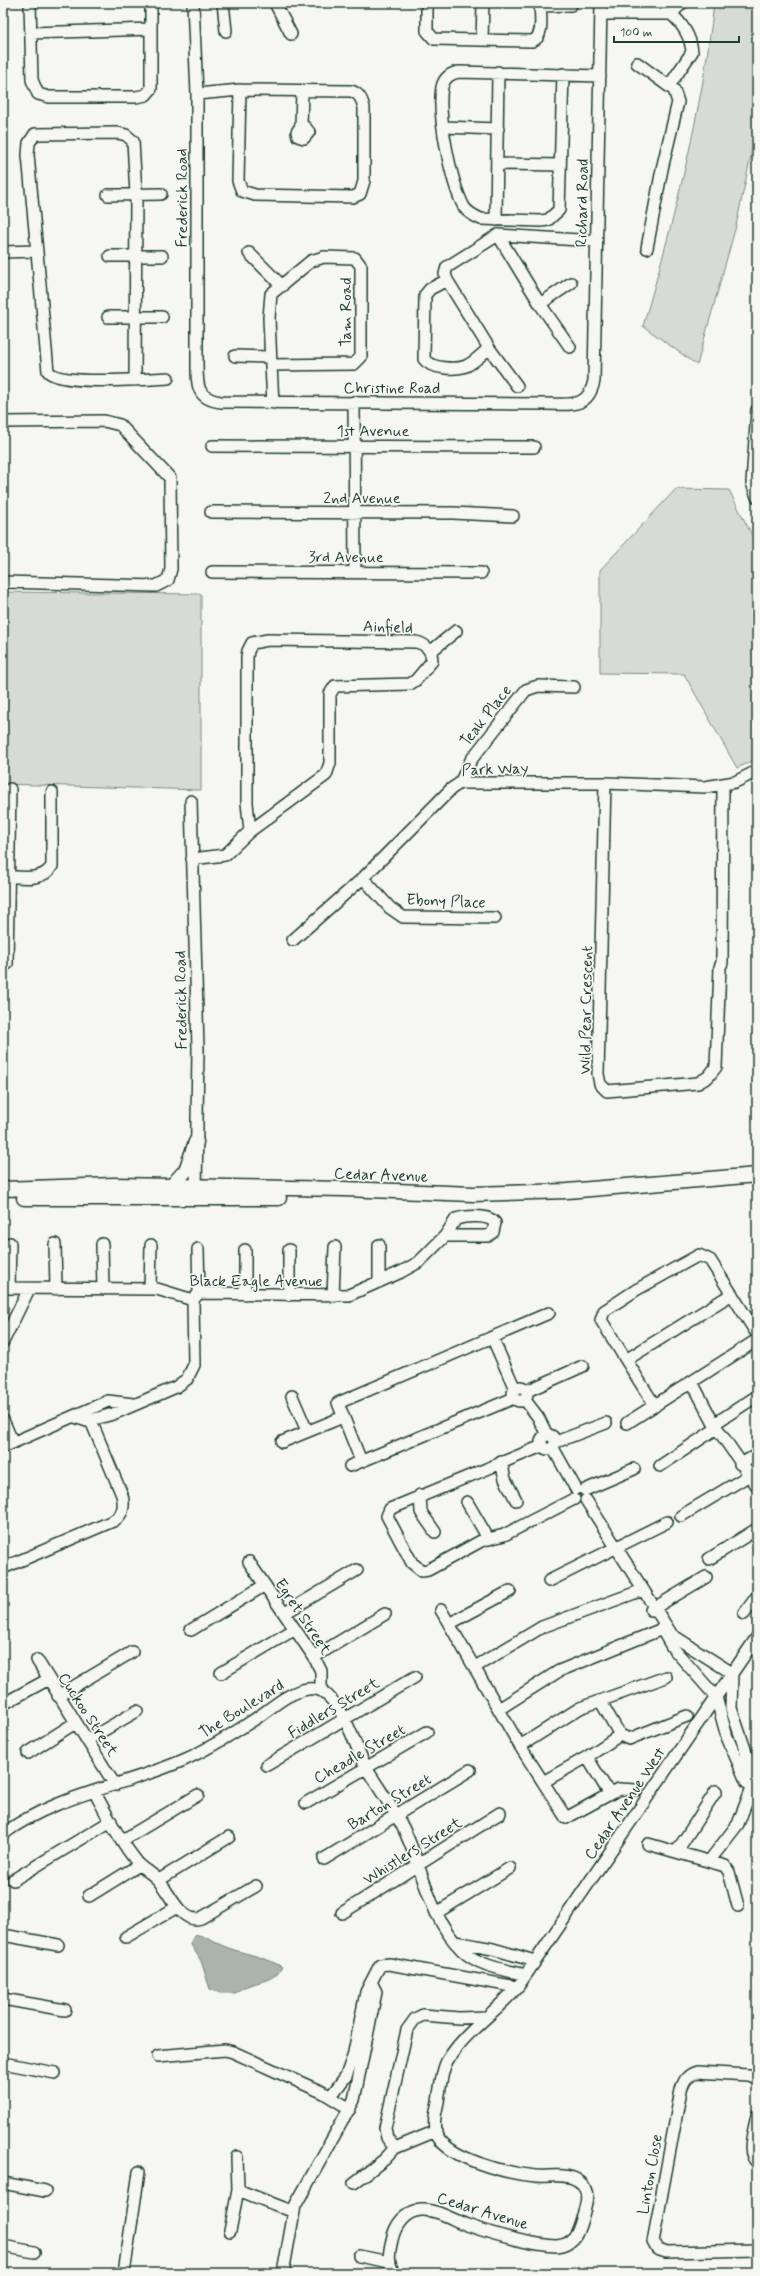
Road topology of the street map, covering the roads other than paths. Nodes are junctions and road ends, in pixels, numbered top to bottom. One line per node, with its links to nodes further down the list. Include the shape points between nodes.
1 (30, 3): 16 (street)
2 (151, 3): 14 (street)
3 (193, 3): 26 (street, Frederick Road)
4 (224, 3): 15 (street)
5 (275, 3): 17 (street)
6 (427, 3): 18 (street, via 427,31 431,38)
7 (483, 3): 18 (street)
8 (601, 3): 12 (street, Richard Road)
9 (682, 3): 13 (street)
10 (540, 4): 11 (street); 18 (street, via 540,34 534,41)
11 (571, 5)
12 (601, 14): 13 (street); 22 (street, Richard Road)
13 (671, 14): 23 (street, via 686,32 692,52)
14 (151, 29): 16 (street); 16 (street, via 151,89 146,95 136,98 38,94 32,80)
15 (226, 31)
16 (31, 33)
17 (291, 34)
18 (482, 40)
19 (637, 63): 23 (street)
20 (498, 72): 21 (street); 28 (street, via 459,72 448,76 442,87); 29 (street)
21 (562, 74): 22 (street); 31 (street)
22 (600, 76): 37 (street, Richard Road)
23 (669, 86): 38 (street, via 677,95 678,108 662,169)
24 (240, 90): 25 (street); 25 (street, via 238,181 242,192 249,195 357,196 362,192 364,181 364,108 360,97 351,92); 26 (street)
25 (302, 91): 27 (street)
26 (197, 94): 59 (street, Frederick Road, via 196,365)
27 (301, 126)
28 (443, 127): 29 (street); 35 (street, via 445,144 464,207 481,219)
29 (498, 129): 30 (street)
30 (498, 164): 31 (street); 35 (street)
31 (560, 166): 35 (street, via 560,203 557,213 545,221)
32 (136, 194): 33 (street); 34 (street); 39 (street, via 135,150 129,137 118,133 35,134 29,142 28,155); 42 (street)
33 (161, 194)
34 (108, 195)
35 (496, 220)
36 (498, 235): 37 (street); 45 (street, via 452,262); 48 (street)
37 (596, 241): 60 (street, Richard Road, via 594,381 590,394)
38 (647, 248)
39 (36, 251): 40 (street); 57 (street, via 45,349 50,374 63,379)
40 (3, 252)
41 (249, 253): 47 (street)
42 (136, 255): 43 (street); 44 (street); 50 (street)
43 (110, 256)
44 (162, 256)
45 (446, 275): 53 (street); 53 (street, via 425,295 424,359 433,366 462,367)
46 (571, 283): 48 (street)
47 (282, 286): 55 (street, Tam Road, via 271,294 269,300); 55 (street, Tam Road, via 311,261 319,258 356,258 361,266 361,357 354,364)
48 (540, 304): 52 (street)
49 (108, 317): 50 (street)
50 (136, 317): 51 (street); 57 (street)
51 (162, 317)
52 (570, 347)
53 (489, 348): 58 (street)
54 (235, 356): 55 (street, Tam Road)
55 (270, 361): 61 (street, Tam Road)
56 (168, 378): 57 (street)
57 (135, 380)
58 (517, 386)
59 (201, 393): 61 (street, Christine Road, via 214,401)
60 (584, 400): 62 (street, Christine Road, via 574,404)
61 (273, 402): 62 (street, Christine Road)
62 (354, 402): 65 (street)
63 (757, 410): 68 (street, via 752,483)
64 (3, 422): 75 (street, via 116,423 170,478 172,521 171,575 162,585)
65 (355, 445): 66 (street, 1st Avenue); 67 (street, 1st Avenue); 70 (street)
66 (212, 446)
67 (534, 447)
68 (757, 497)
69 (211, 512): 70 (street, 2nd Avenue)
70 (355, 514): 71 (street, 2nd Avenue, via 453,513); 73 (street)
71 (513, 516)
72 (212, 572): 73 (street, 3rd Avenue)
73 (355, 572): 74 (street, 3rd Avenue)
74 (481, 574)
75 (3, 582)
76 (456, 631): 77 (street)
77 (430, 652): 86 (street, Ainfield, via 432,661 429,666 410,684 335,686 330,694 328,772); 86 (street, Ainfield, via 426,646 416,642 268,640 252,643 247,657)
78 (574, 687): 80 (street, Teak Place, via 538,686 526,690 471,760)
79 (757, 771): 82 (street, Park Way)
80 (460, 783): 81 (street, Park Way); 89 (street, Park Way, via 450,789)
81 (605, 783): 82 (street, Park Way, via 705,787); 82 (street, Wild Pear Crescent, via 598,1074 602,1087 607,1091 698,1083 714,1072 717,1060 720,967 719,896)
82 (723, 785)
83 (10, 789): 88 (street)
84 (52, 792): 88 (street, via 52,866 46,875)
85 (191, 801): 87 (street, Frederick Road)
86 (250, 831): 87 (street, Ainfield, via 223,855)
87 (192, 859): 93 (street, Frederick Road, via 198,1048)
88 (7, 876): 92 (street)
89 (363, 878): 90 (street, Ebony Place, via 396,913 403,916); 91 (street, Park Way)
90 (495, 918)
91 (293, 940)
92 (7, 964)
93 (196, 1142): 96 (main road, via 186,1170); 98 (street, Frederick Road)
94 (757, 1175): 98 (main road, Cedar Avenue, via 567,1191 473,1194 344,1189)
95 (757, 1180): 98 (main road, Cedar Avenue, via 575,1197 428,1200)
96 (171, 1187): 97 (main road, Cedar Avenue, via 114,1185); 98 (main road, Cedar Avenue)
97 (3, 1189)
98 (196, 1193): 99 (main road, Cedar Avenue)
99 (3, 1198)
100 (445, 1236): 110 (street, Black Eagle Avenue, via 419,1262)
101 (10, 1243): 111 (street)
102 (55, 1244): 113 (street)
103 (102, 1244): 114 (street)
104 (150, 1245): 115 (street)
105 (379, 1245): 110 (street)
106 (335, 1247): 119 (street)
107 (198, 1249): 120 (street)
108 (245, 1250): 116 (street)
109 (289, 1250): 117 (street)
110 (380, 1282): 119 (street, Black Eagle Avenue, via 349,1295)
111 (6, 1288): 112 (street, Black Eagle Avenue)
112 (29, 1289): 113 (street, Black Eagle Avenue); 125 (street)
113 (56, 1289): 114 (street, Black Eagle Avenue)
114 (103, 1289): 115 (street, Black Eagle Avenue)
115 (150, 1289): 120 (street, Black Eagle Avenue)
116 (245, 1294): 117 (street, Black Eagle Avenue); 120 (street, Black Eagle Avenue)
117 (289, 1294): 119 (street, Black Eagle Avenue)
118 (732, 1294): 122 (street); 126 (street); 126 (street, via 710,1260 699,1255 636,1290 604,1311 601,1320)
119 (333, 1296)
120 (196, 1297): 132 (street, via 194,1364 191,1373 179,1385)
121 (549, 1313): 123 (street)
122 (757, 1334)
123 (492, 1338): 131 (street); 135 (street, via 338,1403)
124 (757, 1340): 128 (street)
125 (3, 1342)
126 (626, 1360): 133 (street)
127 (582, 1366): 131 (street)
128 (692, 1382): 133 (street); 140 (street)
129 (292, 1396): 141 (street)
130 (757, 1396): 140 (street)
131 (522, 1398): 143 (street); 146 (street)
132 (135, 1404): 134 (street, via 108,1401); 137 (street)
133 (655, 1406): 139 (street)
134 (75, 1417): 137 (street); 144 (street)
135 (343, 1417): 141 (street); 146 (street)
136 (3, 1420): 144 (street)
137 (91, 1421): 166 (street, via 122,1495 122,1512 113,1521)
138 (606, 1423): 143 (street)
139 (627, 1423)
140 (715, 1426): 148 (street); 150 (street)
141 (307, 1432): 142 (street)
142 (282, 1442)
143 (548, 1442): 147 (street); 155 (street)
144 (8, 1445)
145 (757, 1455): 148 (street)
146 (361, 1461): 149 (street)
147 (501, 1462): 154 (street); 156 (street, via 505,1479)
148 (740, 1464): 152 (street)
149 (350, 1466)
150 (660, 1466)
151 (634, 1470): 155 (street)
152 (748, 1476): 153 (street); 158 (street)
153 (757, 1486)
154 (420, 1495): 161 (street, via 421,1512); 162 (street, via 390,1509 387,1516 417,1568 422,1571 428,1570)
155 (580, 1496): 162 (street, via 504,1534); 163 (street)
156 (516, 1500)
157 (467, 1502): 162 (street)
158 (681, 1516)
159 (667, 1522): 163 (street)
160 (757, 1529): 164 (street)
161 (435, 1532)
162 (488, 1538)
163 (615, 1548): 169 (street); 172 (street); 174 (street)
164 (708, 1559)
165 (249, 1562): 170 (street, Egret Street)
166 (3, 1568)
167 (357, 1570): 176 (street)
168 (706, 1577): 174 (street)
169 (549, 1580)
170 (265, 1585): 176 (street, Egret Street); 182 (street)
171 (510, 1591): 179 (street)
172 (640, 1591): 174 (street); 187 (street, via 546,1625)
173 (757, 1596): 178 (street)
174 (654, 1609): 180 (street)
175 (441, 1610): 179 (street)
176 (285, 1613): 181 (street, Egret Street)
177 (385, 1614): 185 (street)
178 (744, 1614)
179 (449, 1624): 187 (street)
180 (664, 1628): 189 (street); 195 (street, via 672,1647); 198 (street, via 563,1669)
181 (295, 1629): 185 (street, Egret Street); 188 (street)
182 (191, 1630)
183 (757, 1637): 189 (street, Cedar Avenue West)
184 (132, 1652): 194 (street)
185 (314, 1657): 193 (street, Egret Street, via 322,1675)
186 (37, 1660): 192 (street, Cuckoo Street)
187 (475, 1667): 198 (street)
188 (221, 1673)
189 (732, 1673): 195 (street, Cedar Avenue West); 201 (street)
190 (415, 1677): 202 (street, Fiddlers Street)
191 (666, 1677): 196 (street)
192 (47, 1680): 194 (street, Cuckoo Street); 197 (street)
193 (321, 1690): 202 (street); 216 (street, The Boulevard, via 310,1689 294,1693 202,1751 160,1770)
194 (58, 1696): 204 (street, Cuckoo Street)
195 (716, 1698): 203 (street); 249 (street, Cedar Avenue West)
196 (602, 1702): 206 (street); 208 (street, via 580,1708)
197 (3, 1704)
198 (499, 1709): 208 (street)
199 (137, 1711): 207 (street)
200 (687, 1716): 206 (street, via 633,1739 626,1739)
201 (733, 1716): 203 (street); 211 (street)
202 (344, 1718): 212 (street, Fiddlers Street); 213 (street)
203 (722, 1720): 211 (street, via 731,1749)
204 (75, 1723): 207 (street, Cuckoo Street); 209 (street)
205 (427, 1732): 213 (street, Cheadle Street)
206 (620, 1735): 210 (street)
207 (87, 1740): 216 (street, Cuckoo Street)
208 (520, 1746): 215 (street)
209 (28, 1753)
210 (587, 1757): 215 (street); 221 (street)
211 (743, 1759): 218 (street)
212 (268, 1765)
213 (366, 1766): 223 (street, Cheadle Street); 225 (street)
214 (470, 1770): 225 (street, Barton Street)
215 (543, 1782): 221 (street, via 566,1818)
216 (115, 1785): 219 (street, The Boulevard)
217 (636, 1790): 221 (street, via 623,1788)
218 (752, 1790): 233 (street, via 734,1831)
219 (94, 1791): 226 (street); 227 (street, The Boulevard, via 40,1810)
220 (716, 1791): 231 (street)
221 (609, 1793)
222 (198, 1795): 229 (street)
223 (306, 1803)
224 (500, 1813): 235 (street, Whistlers Street)
225 (397, 1816): 232 (street, Barton Street); 235 (street, via 409,1840)
226 (111, 1821): 229 (street); 237 (street)
227 (3, 1834)
228 (229, 1837): 238 (street)
229 (123, 1840): 234 (street)
230 (648, 1844): 231 (street)
231 (677, 1851): 233 (street)
232 (324, 1860)
233 (710, 1860): 241 (street, via 727,1868)
234 (139, 1865): 238 (street); 240 (street)
235 (417, 1865): 243 (street, Whistlers Street); 244 (street)
236 (510, 1868): 244 (street)
237 (13, 1880)
238 (159, 1880): 242 (street)
239 (256, 1886): 242 (street, via 195,1920)
240 (89, 1896)
241 (738, 1906)
242 (177, 1907): 246 (street)
243 (342, 1913)
244 (436, 1913): 247 (street)
245 (3, 1935): 248 (street)
246 (126, 1937)
247 (455, 1942): 249 (street); 250 (street, via 464,1952 488,1966)
248 (58, 1945)
249 (535, 1961): 250 (street, Cedar Avenue West)
250 (526, 1975): 252 (street, Cedar Avenue West)
251 (372, 1984): 252 (street, via 378,1968 383,1964 389,1964); 259 (street, via 366,1992 353,2057); 261 (street, via 376,1992)
252 (517, 1987): 255 (street, Cedar Avenue West, via 507,1999)
253 (3, 1999): 254 (street)
254 (65, 2010)
255 (485, 2016): 265 (street, via 445,2067 435,2114); 266 (street, via 423,2016 409,2025 385,2128 387,2138)
256 (158, 2056): 262 (street, via 230,2051)
257 (3, 2063): 258 (street)
258 (55, 2073)
259 (346, 2076): 261 (street); 262 (street)
260 (757, 2078): 277 (street, Linton Close, via 748,2075 697,2072 686,2078 681,2090 653,2242 657,2249 666,2252)
261 (359, 2080): 263 (street)
262 (330, 2096): 263 (street)
263 (350, 2109): 274 (street, via 304,2188)
264 (757, 2115): 268 (street, via 751,2150)
265 (436, 2131): 266 (street); 280 (street, Cedar Avenue, via 447,2148 465,2158 528,2175 578,2180 584,2185 587,2197 578,2232 565,2244 553,2246 516,2240 433,2212 416,2211 406,2216 396,2228)
266 (395, 2148): 271 (street)
267 (237, 2157): 272 (street)
268 (757, 2162)
269 (140, 2172): 281 (street)
270 (3, 2183): 273 (street)
271 (354, 2183)
272 (238, 2190): 274 (street); 275 (street)
273 (45, 2191)
274 (294, 2212): 282 (street)
275 (230, 2231)
276 (3, 2246): 278 (street)
277 (757, 2250)
278 (34, 2252)
279 (359, 2256): 280 (street)
280 (389, 2262): 283 (street)
281 (124, 2273)
282 (284, 2273)
283 (395, 2273)

